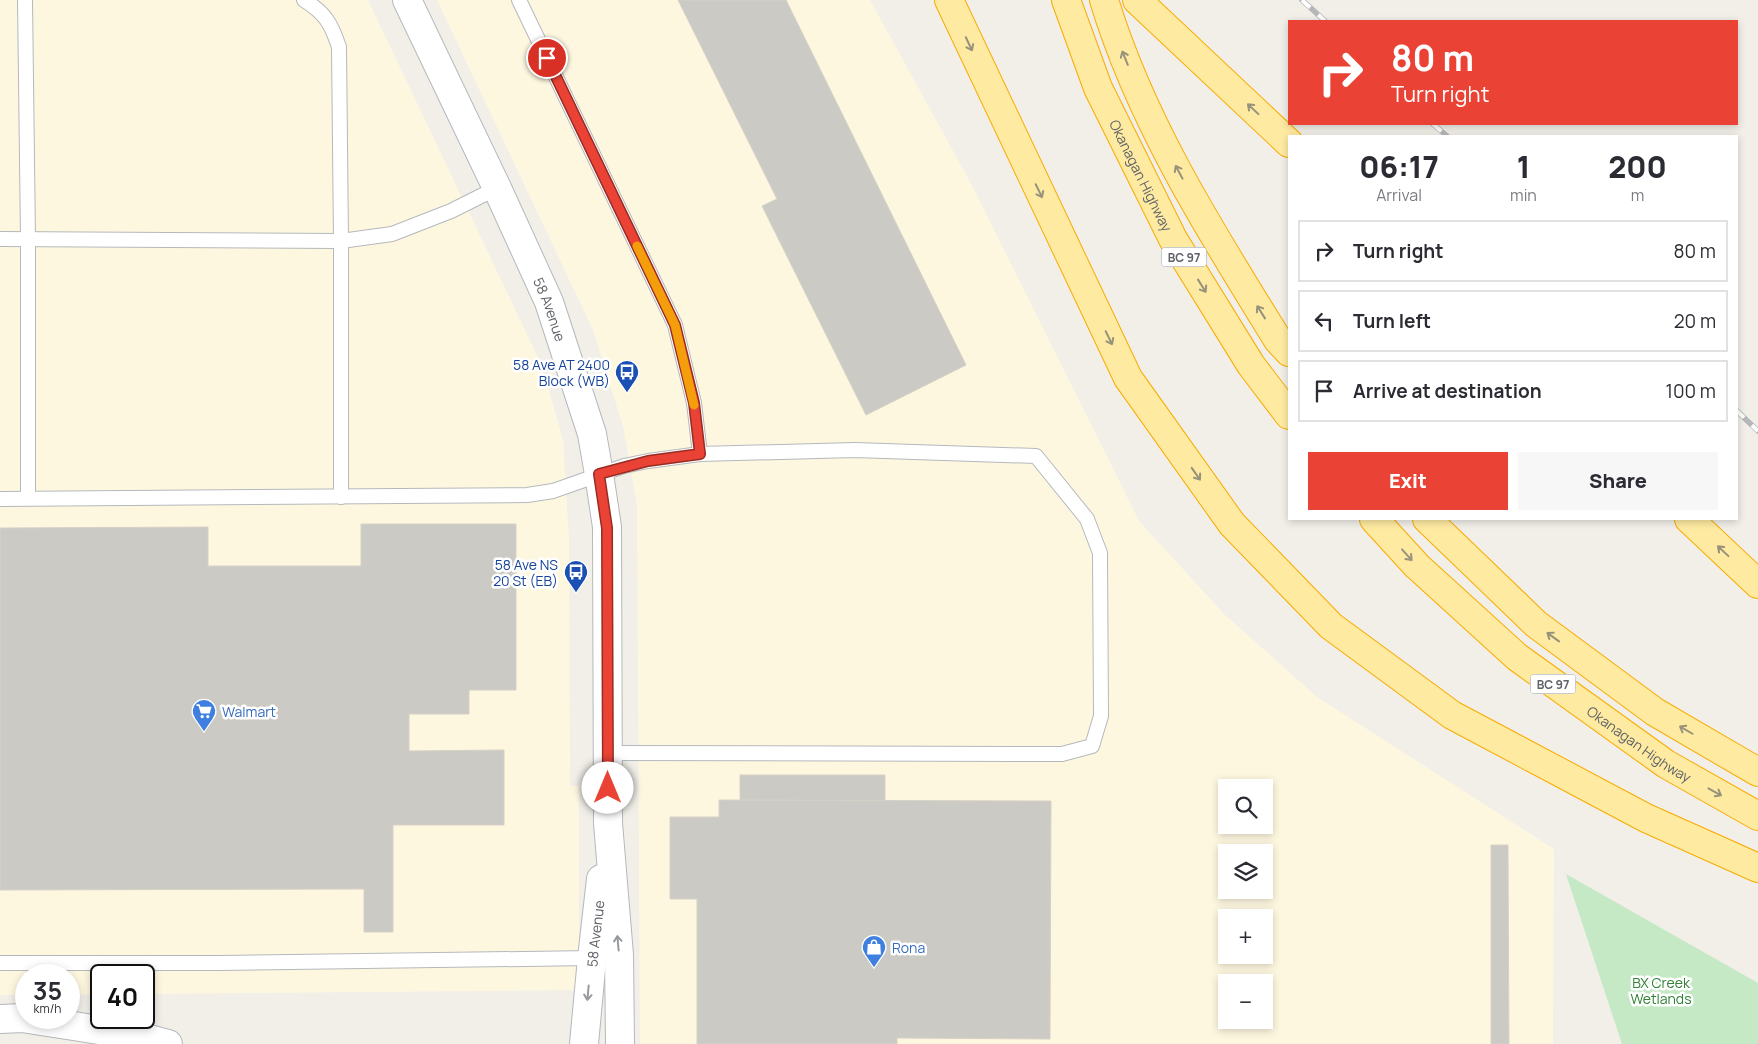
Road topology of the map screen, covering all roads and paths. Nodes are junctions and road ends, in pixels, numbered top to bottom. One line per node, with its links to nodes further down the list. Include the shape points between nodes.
1 (25, 0): 12 (lane)
2 (304, 0): 13 (lane, via 319,9 332,26 339,47)
3 (407, 0): 10 (street, 58 Avenue)
4 (519, 0): 16 (lane, via 675,325 694,403)
5 (949, 0): 29 (highway, one-way to 29, via 1128,378 1232,524 1331,626 1452,715 1646,818)
6 (1066, 0): 15 (highway, Okanagan Highway / BC 97, one-way to 15, via 1098,88 1173,239 1251,365)
7 (1104, 0): 14 (highway, BC 97, one-way to 7, via 1208,228 1143,104)
8 (1137, 0): 9 (highway, one-way to 8)
9 (1288, 142)
10 (497, 188): 13 (lane, via 451,211 392,234); 17 (street, 58 Avenue, via 549,302 592,434)
11 (0, 239): 12 (lane)
12 (28, 239): 13 (lane); 19 (lane)
13 (341, 240): 18 (lane)
14 (1288, 351)
15 (1288, 414)
16 (700, 454): 17 (lane, via 648,461); 25 (lane, via 855,450 1036,456 1087,520 1100,553 1101,716 1092,746 1062,754)
17 (599, 474): 18 (lane, via 553,492 528,495); 25 (street, 58 Avenue, via 607,528)
18 (341, 497): 19 (lane)
19 (28, 498): 20 (lane)
20 (0, 499)
21 (1375, 520): 27 (highway, Okanagan Highway / BC 97, one-way to 27, via 1417,566 1517,657 1666,764)
22 (1428, 520): 26 (highway, BC 97, one-way to 22, via 1655,712 1536,624)
23 (1690, 520): 24 (highway, one-way to 23)
24 (1758, 584)
25 (608, 754): 28 (street, 58 Avenue)
26 (1758, 772)
27 (1758, 816)
28 (608, 823): 30 (street, 58 Avenue); 35 (street, 58 Avenue, one-way to 28, via 619,955)
29 (1758, 868)
30 (592, 958): 31 (lane); 34 (street, 58 Avenue, one-way to 34)
31 (0, 963)
32 (0, 1019): 33 (street, via 22,1018 138,1036)
33 (168, 1044)
34 (584, 1044)
35 (620, 1044)

